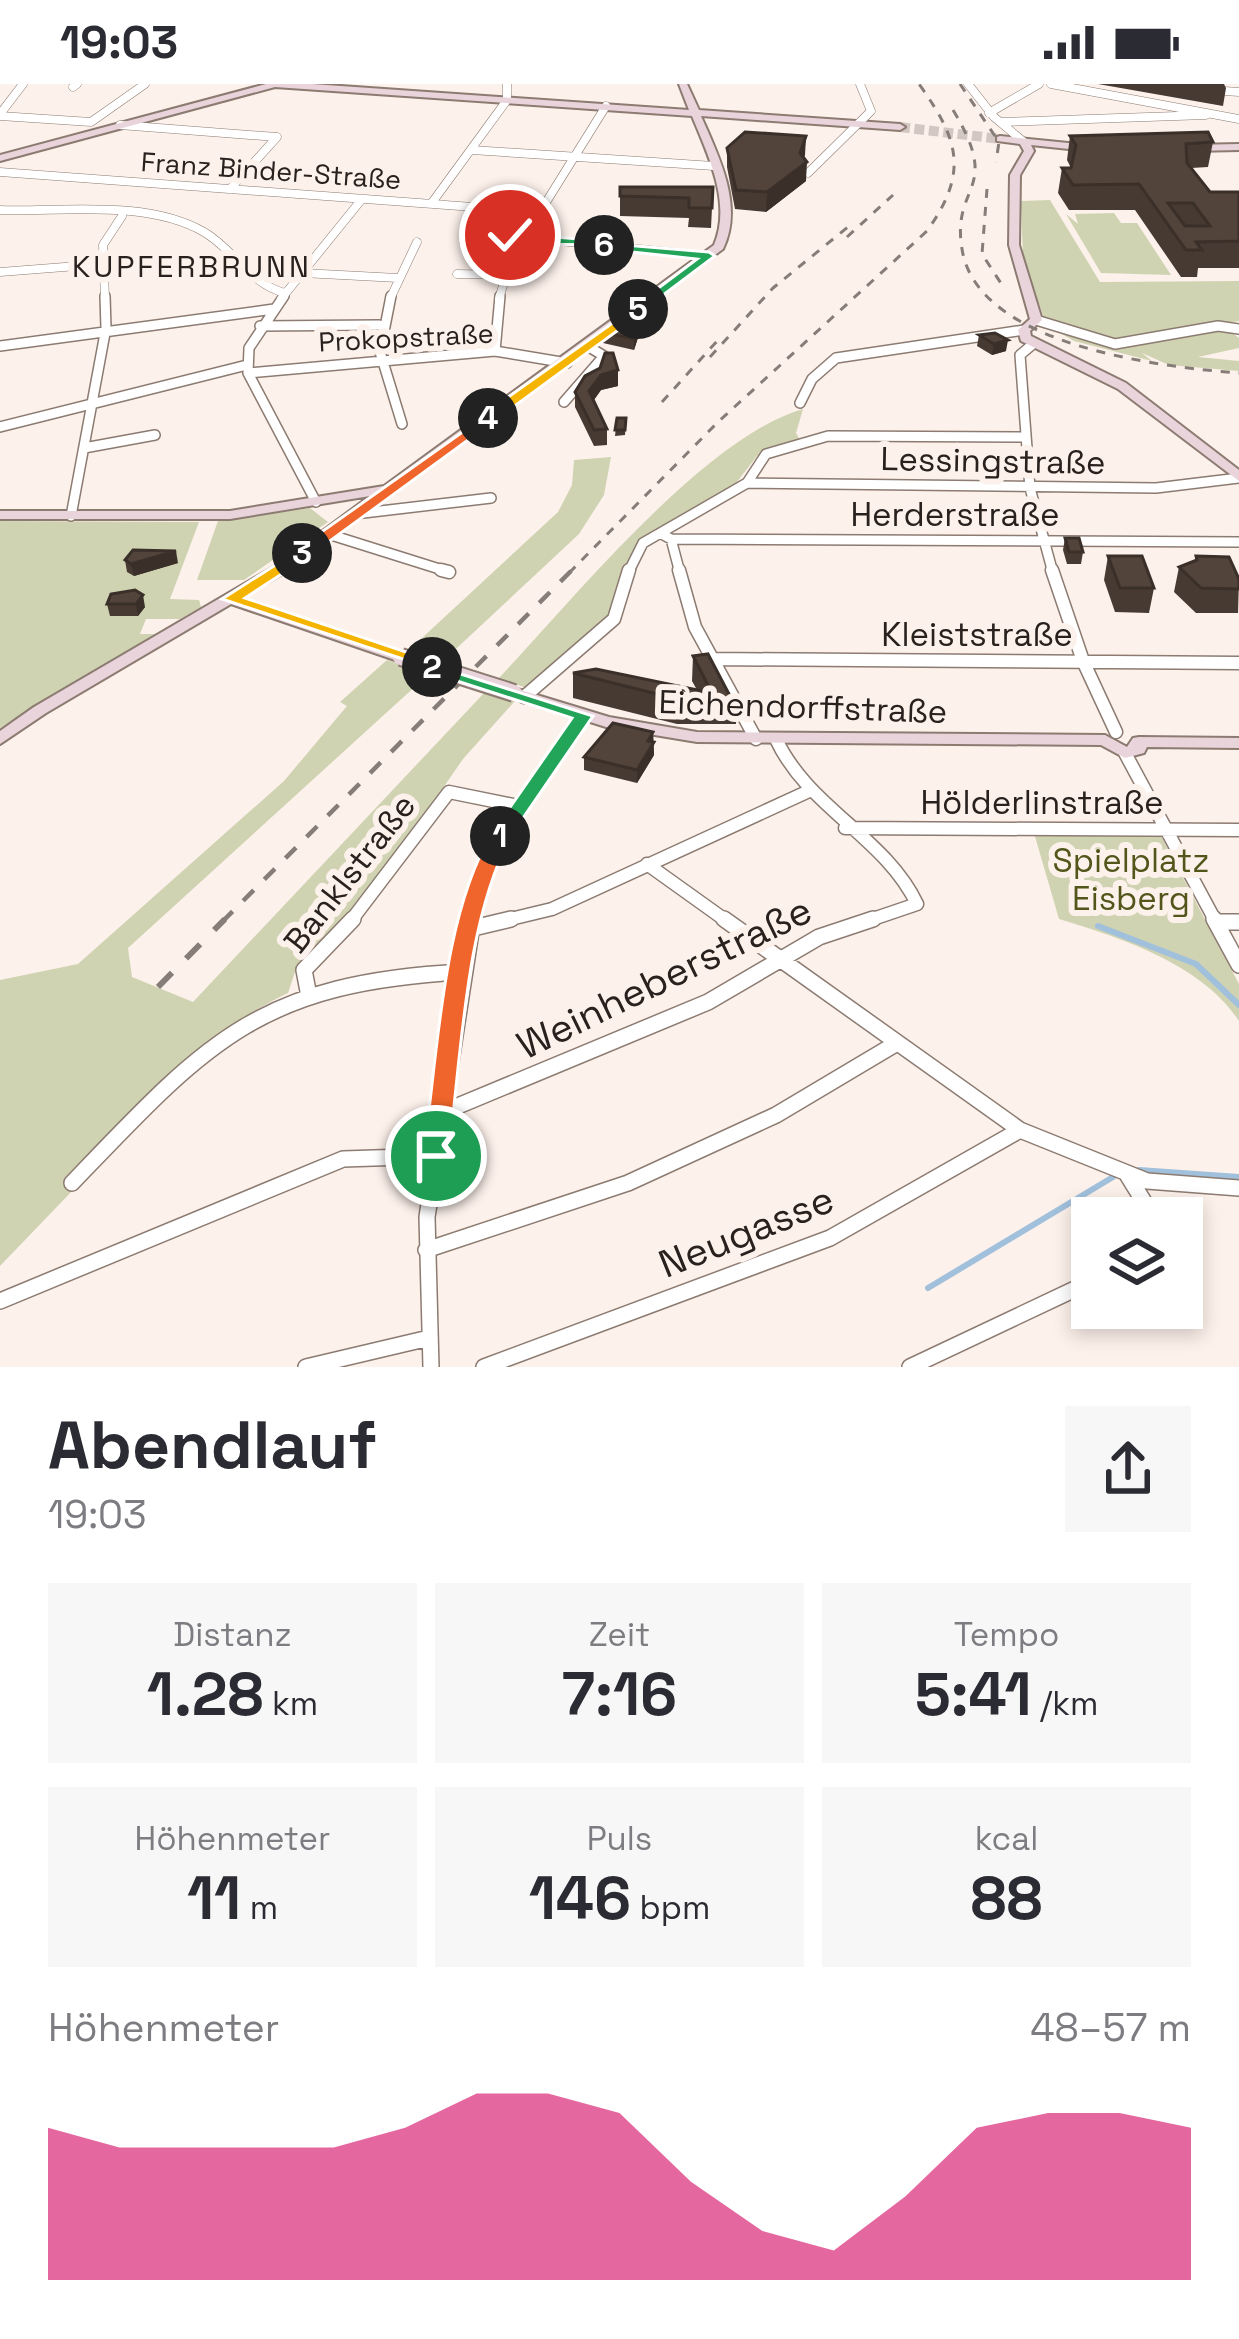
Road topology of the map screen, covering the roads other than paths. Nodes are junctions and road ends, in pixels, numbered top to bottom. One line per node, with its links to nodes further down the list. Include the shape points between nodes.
1 (22, 84): 19 (street)
2 (145, 84): 19 (street, via 91,122)
3 (275, 84): 15 (street); 25 (street)
4 (507, 84): 15 (street)
5 (683, 84): 17 (street)
6 (860, 84): 24 (street, via 872,106)
7 (968, 84): 18 (street)
8 (1039, 84): 18 (street)
9 (1051, 84): 14 (street)
10 (1067, 84): 21 (street)
11 (1216, 87): 12 (street); 13 (street); 21 (street)
12 (1200, 89)
13 (1239, 92)
14 (1111, 98): 20 (street); 22 (street)
15 (507, 100): 16 (street); 33 (street)
16 (606, 106): 17 (street); 34 (street)
17 (693, 112): 24 (street); 36 (street)
18 (989, 113): 23 (street)
19 (0, 115)
20 (1207, 116): 21 (street); 22 (street)
21 (1239, 117)
22 (1128, 120): 23 (street); 27 (street)
23 (1000, 122): 29 (street)
24 (856, 123): 26 (street); 38 (street)
25 (120, 125): 35 (street); 39 (street, via 277,138)
26 (900, 127)
27 (1140, 134)
28 (1000, 139): 29 (street)
29 (1024, 142): 31 (street); 54 (street, via 1014,244)
30 (1239, 147): 32 (street)
31 (1102, 148)
32 (1170, 148)
33 (472, 149): 34 (street); 41 (street)
34 (574, 156): 36 (street); 43 (street)
35 (0, 158)
36 (714, 166): 46 (street, via 730,223)
37 (0, 172): 39 (street, Franz Binder-Straße)
38 (808, 173)
39 (230, 189): 40 (street, Franz Binder-Straße)
40 (362, 199): 41 (street, Franz Binder-Straße); 49 (street)
41 (431, 204): 43 (street, Franz Binder-Straße)
42 (0, 211): 44 (street)
43 (540, 212): 46 (street, via 512,238)
44 (122, 216): 47 (street, via 103,245); 52 (street, via 196,227 256,285)
45 (417, 242): 51 (street)
46 (709, 256): 62 (street)
47 (103, 264): 48 (street); 57 (street)
48 (0, 272)
49 (303, 273): 51 (street); 52 (street)
50 (457, 274): 63 (street, via 506,275 494,315)
51 (398, 278): 55 (street)
52 (285, 293): 53 (street)
53 (274, 309): 56 (street); 57 (street)
54 (1036, 320): 58 (street, via 1115,344); 59 (street)
55 (379, 325): 56 (street); 64 (street)
56 (260, 326): 66 (street)
57 (106, 328): 61 (street); 69 (street)
58 (1239, 329)
59 (1024, 330): 60 (street); 68 (street, via 836,358)
60 (1033, 344): 73 (street, via 1021,355); 75 (street, via 1122,386)
61 (0, 346)
62 (589, 347): 65 (street); 67 (street, via 604,356)
63 (495, 351): 64 (street, Prokopstraße); 65 (street, Prokopstraße)
64 (380, 357): 66 (street, Prokopstraße); 70 (street)
65 (566, 363): 78 (street)
66 (248, 369): 69 (street, Prokopstraße); 81 (street)
67 (564, 402)
68 (800, 403)
69 (92, 404): 71 (street, Prokopstraße); 74 (street)
70 (402, 424)
71 (0, 427)
72 (155, 435): 74 (street)
73 (1024, 437): 76 (street, via 819,437 766,454); 77 (street)
74 (84, 448): 84 (street)
75 (1239, 478): 77 (street, Lessingstraße, via 1156,488)
76 (747, 483): 77 (street, Lessingstraße); 86 (street)
77 (1030, 488): 87 (street)
78 (390, 489): 79 (street); 82 (street)
79 (335, 498): 81 (street); 82 (street)
80 (491, 498): 82 (street)
81 (316, 502): 82 (street); 84 (street, via 217,516)
82 (361, 510): 85 (street)
83 (0, 515): 84 (street)
84 (71, 516)
85 (328, 534): 89 (street); 90 (street)
86 (666, 536): 87 (street, Herderstraße); 91 (street, via 688,612); 94 (street, via 647,539 632,562 604,632)
87 (1042, 542): 88 (street, Herderstraße); 92 (street)
88 (1239, 542)
89 (449, 572)
90 (231, 599): 94 (street, Eichendorffstraße, bridge); 97 (street)
91 (714, 659): 92 (street, Kleiststraße); 98 (street)
92 (1082, 662): 93 (street, Kleiststraße); 96 (street)
93 (1239, 663)
94 (519, 695): 95 (street, Eichendorffstraße)
95 (584, 716): 98 (street, Eichendorffstraße, via 674,735); 103 (street)
96 (1110, 736): 99 (street, Eichendorffstraße); 101 (street)
97 (0, 739)
98 (756, 739): 99 (street, Eichendorffstraße)
99 (776, 740): 102 (street)
100 (1239, 743): 101 (street)
101 (1132, 747): 105 (street)
102 (809, 791): 104 (street); 107 (street)
103 (518, 806): 110 (street, via 487,861); 114 (street, Banklstraße, via 462,791 441,798 370,900 304,970)
104 (845, 828): 105 (street, Hölderlinstraße); 111 (street, Weinheberstraße, via 900,876 916,904 819,937)
105 (1167, 830): 106 (street, Hölderlinstraße); 108 (street)
106 (1239, 830)
107 (646, 864): 110 (street, via 552,909); 111 (street)
108 (1216, 922): 109 (street); 112 (street)
109 (1239, 922)
110 (469, 929): 113 (street)
111 (782, 959): 115 (street); 116 (street, Weinheberstraße, via 708,1001)
112 (1239, 965)
113 (462, 972): 114 (street, via 379,975); 116 (street)
114 (308, 991): 120 (street, via 230,1032)
115 (897, 1043): 117 (street); 123 (street, via 776,1115 628,1183)
116 (441, 1113): 118 (street)
117 (1020, 1130): 119 (street); 129 (street, Neugasse, via 830,1238)
118 (436, 1156): 123 (street); 125 (street, via 343,1159)
119 (1127, 1175): 121 (street); 122 (street)
120 (72, 1183)
121 (1239, 1188)
122 (1141, 1197)
123 (426, 1250): 126 (street)
124 (1071, 1291): 130 (street)
125 (0, 1301)
126 (429, 1338): 127 (street); 128 (street)
127 (306, 1367)
128 (430, 1367)
129 (484, 1367)
130 (910, 1367)

